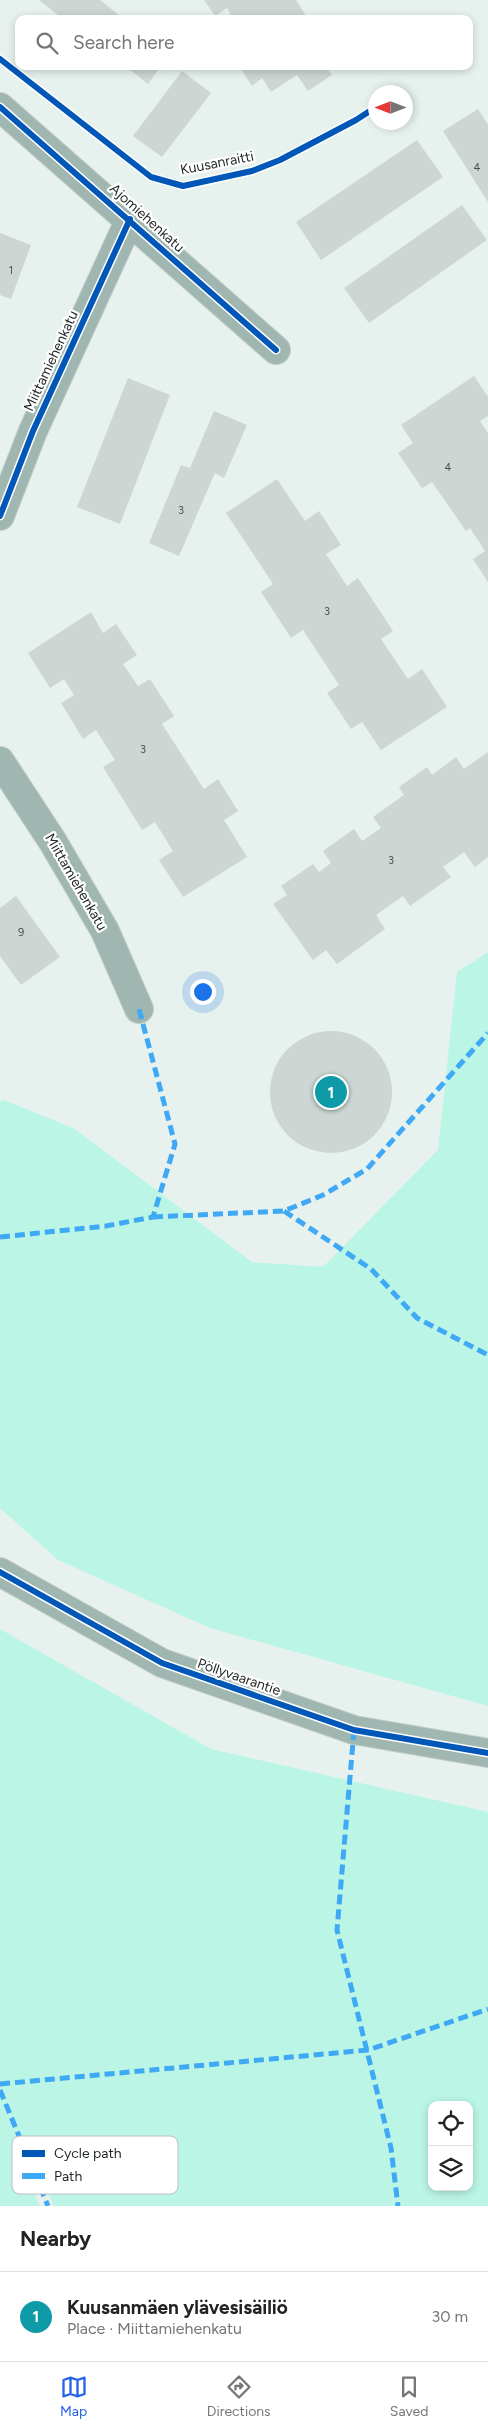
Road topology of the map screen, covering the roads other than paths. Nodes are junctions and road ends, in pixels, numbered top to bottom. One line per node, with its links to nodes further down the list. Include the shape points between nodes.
1 (0, 106): 2 (street, Ajomiehenkatu)
2 (130, 219): 3 (street, Ajomiehenkatu); 4 (street, Miittamiehenkatu, via 33,431)
3 (276, 350)
4 (0, 516)
5 (0, 761): 6 (street, Miittamiehenkatu, via 53,842 105,931)
6 (139, 1009)
7 (0, 1572): 8 (street, Pöllyvaarantie, via 162,1663 354,1730)
8 (488, 1753)

